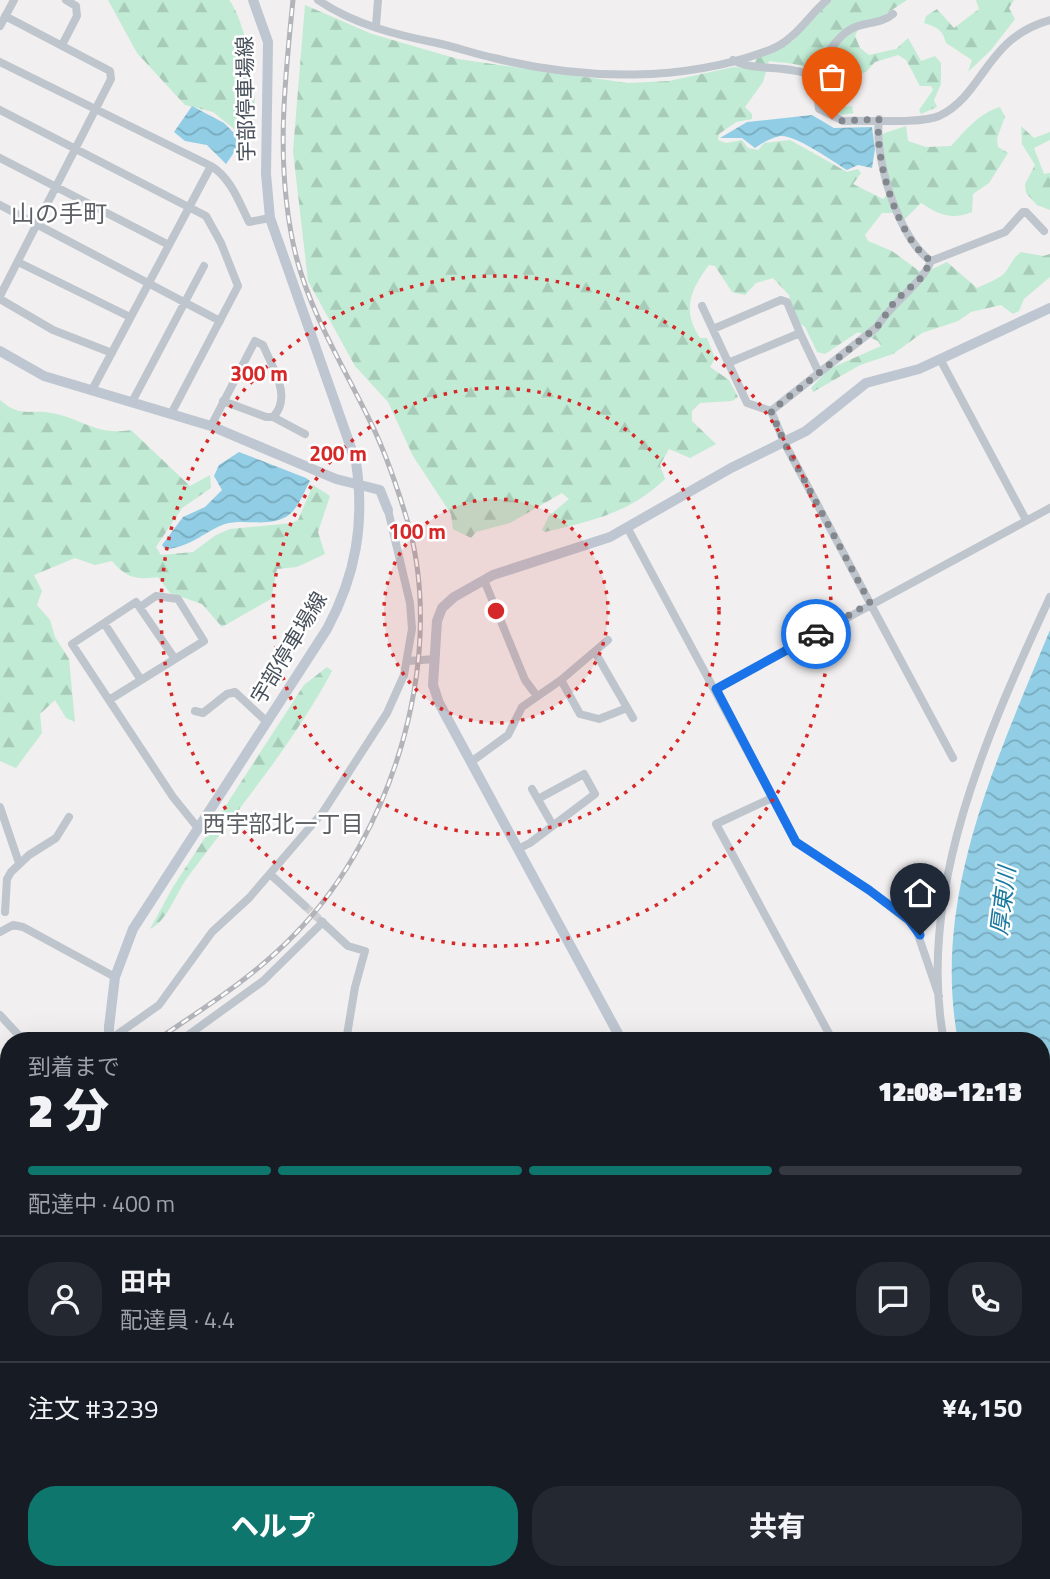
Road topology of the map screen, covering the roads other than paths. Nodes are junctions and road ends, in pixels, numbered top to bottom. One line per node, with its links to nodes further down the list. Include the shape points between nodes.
1 (14, 0): 8 (street)
2 (66, 0): 12 (street, via 76,6 77,16)
3 (253, 0): 25 (street, 宇部停車場線, via 268,42)
4 (318, 0): 11 (street, via 353,20)
5 (379, 0): 11 (street)
6 (827, 0): 13 (street, via 786,42)
7 (893, 14): 15 (street, via 882,22 850,29)
8 (5, 16): 10 (street); 12 (street)
9 (1050, 20): 18 (street, via 1015,35 939,116)
10 (0, 26)
11 (376, 26): 13 (street, via 495,59 581,72 631,76)
12 (62, 45): 17 (street, via 110,71 111,79)
13 (733, 60): 15 (street, via 806,73)
14 (0, 62): 17 (street)
15 (815, 79): 18 (street, via 822,113 843,121)
16 (0, 110): 19 (street)
17 (96, 111): 19 (street); 21 (street)
18 (879, 119): 29 (street, via 883,175 912,243)
19 (76, 149): 22 (street); 24 (street)
20 (0, 158): 22 (street)
21 (211, 166): 24 (street); 25 (street, via 232,188 249,222)
22 (56, 187): 26 (street); 28 (street)
23 (0, 205): 26 (street)
24 (188, 206): 28 (street); 38 (street, via 211,221 238,286)
25 (270, 218): 55 (street, 宇部停車場線, via 349,438)
26 (37, 224): 30 (street); 32 (street)
27 (1044, 231): 29 (street, via 1023,212 1005,232)
28 (167, 244): 32 (street)
29 (931, 261): 45 (street, via 877,327)
30 (18, 262): 33 (street); 37 (street)
31 (204, 266): 34 (street)
32 (148, 282): 34 (street); 37 (street)
33 (0, 297): 42 (street, via 53,330)
34 (184, 301): 38 (street); 48 (street)
35 (702, 306): 39 (street)
36 (1050, 307): 43 (street)
37 (130, 317): 42 (street)
38 (220, 321): 50 (street)
39 (713, 329): 40 (street, via 781,300 787,302); 44 (street)
40 (800, 333): 44 (street); 45 (street)
41 (0, 351): 46 (street, via 44,376)
42 (112, 353): 46 (street)
43 (940, 359): 54 (street, via 866,383); 58 (street)
44 (728, 363): 49 (street, via 747,403)
45 (819, 373): 49 (street)
46 (92, 390): 48 (street)
47 (223, 401): 51 (street); 51 (street, via 255,341 263,345 283,396); 52 (street)
48 (132, 402): 50 (street)
49 (771, 411): 54 (street)
50 (171, 414): 52 (street)
51 (273, 417): 53 (street)
52 (211, 426): 55 (street)
53 (305, 434)
54 (785, 444): 59 (street, via 731,468); 62 (street)
55 (359, 485): 57 (street, via 380,490); 78 (street, 宇部停車場線, via 357,548 344,594)
56 (1050, 508): 58 (street)
57 (388, 510): 69 (street, via 411,614)
58 (1026, 520): 62 (street)
59 (627, 527): 60 (street); 72 (street)
60 (484, 580): 68 (street, via 442,608); 73 (street, via 525,680)
61 (1050, 597): 96 (street, via 986,746 964,810 940,930)
62 (870, 603): 72 (street); 79 (street)
63 (140, 607): 64 (street, via 136,602); 67 (street); 67 (street, via 156,596 178,599 204,641)
64 (104, 623): 70 (street); 74 (street, via 72,644)
65 (608, 640): 66 (street)
66 (595, 652): 71 (street); 75 (street)
67 (174, 659): 70 (street)
68 (435, 659): 69 (street); 80 (street, via 435,692)
69 (408, 661): 90 (street, via 394,698 359,758 323,812)
70 (141, 680): 74 (street)
71 (561, 680): 73 (street); 75 (street, via 580,714 599,719)
72 (716, 689): 82 (street)
73 (537, 696): 80 (street, via 516,714 508,735)
74 (109, 700): 87 (street)
75 (627, 708): 77 (street)
76 (195, 711): 78 (street, via 202,713 235,692)
77 (634, 719)
78 (267, 722): 87 (street, 宇部停車場線)
79 (953, 758)
80 (471, 762): 88 (street)
81 (532, 789): 83 (street)
82 (772, 798): 96 (street, via 796,842 915,926); 104 (street, via 716,824)
83 (538, 799): 86 (street); 86 (street, via 584,774 595,793)
84 (0, 807): 89 (street)
85 (69, 817): 89 (street, via 56,838)
86 (552, 824): 88 (street)
87 (198, 828): 95 (street, 宇部停車場線, via 133,929)
88 (518, 849): 103 (street)
89 (19, 863): 92 (street, via 7,879)
90 (270, 874): 91 (street); 100 (street, via 212,932 159,1005)
91 (305, 906)
92 (2, 911): 93 (street)
93 (9, 926): 94 (street); 95 (street, via 23,928)
94 (0, 932)
95 (115, 977): 99 (street, 宇部停車場線, bridge)
96 (939, 996): 105 (street)
97 (0, 1015): 98 (street)
98 (16, 1032)
99 (109, 1032)
100 (121, 1032)
101 (192, 1032): 102 (street, via 263,981 321,921 348,947 365,951)
102 (348, 1032)
103 (617, 1032)
104 (828, 1032)
105 (943, 1032)

